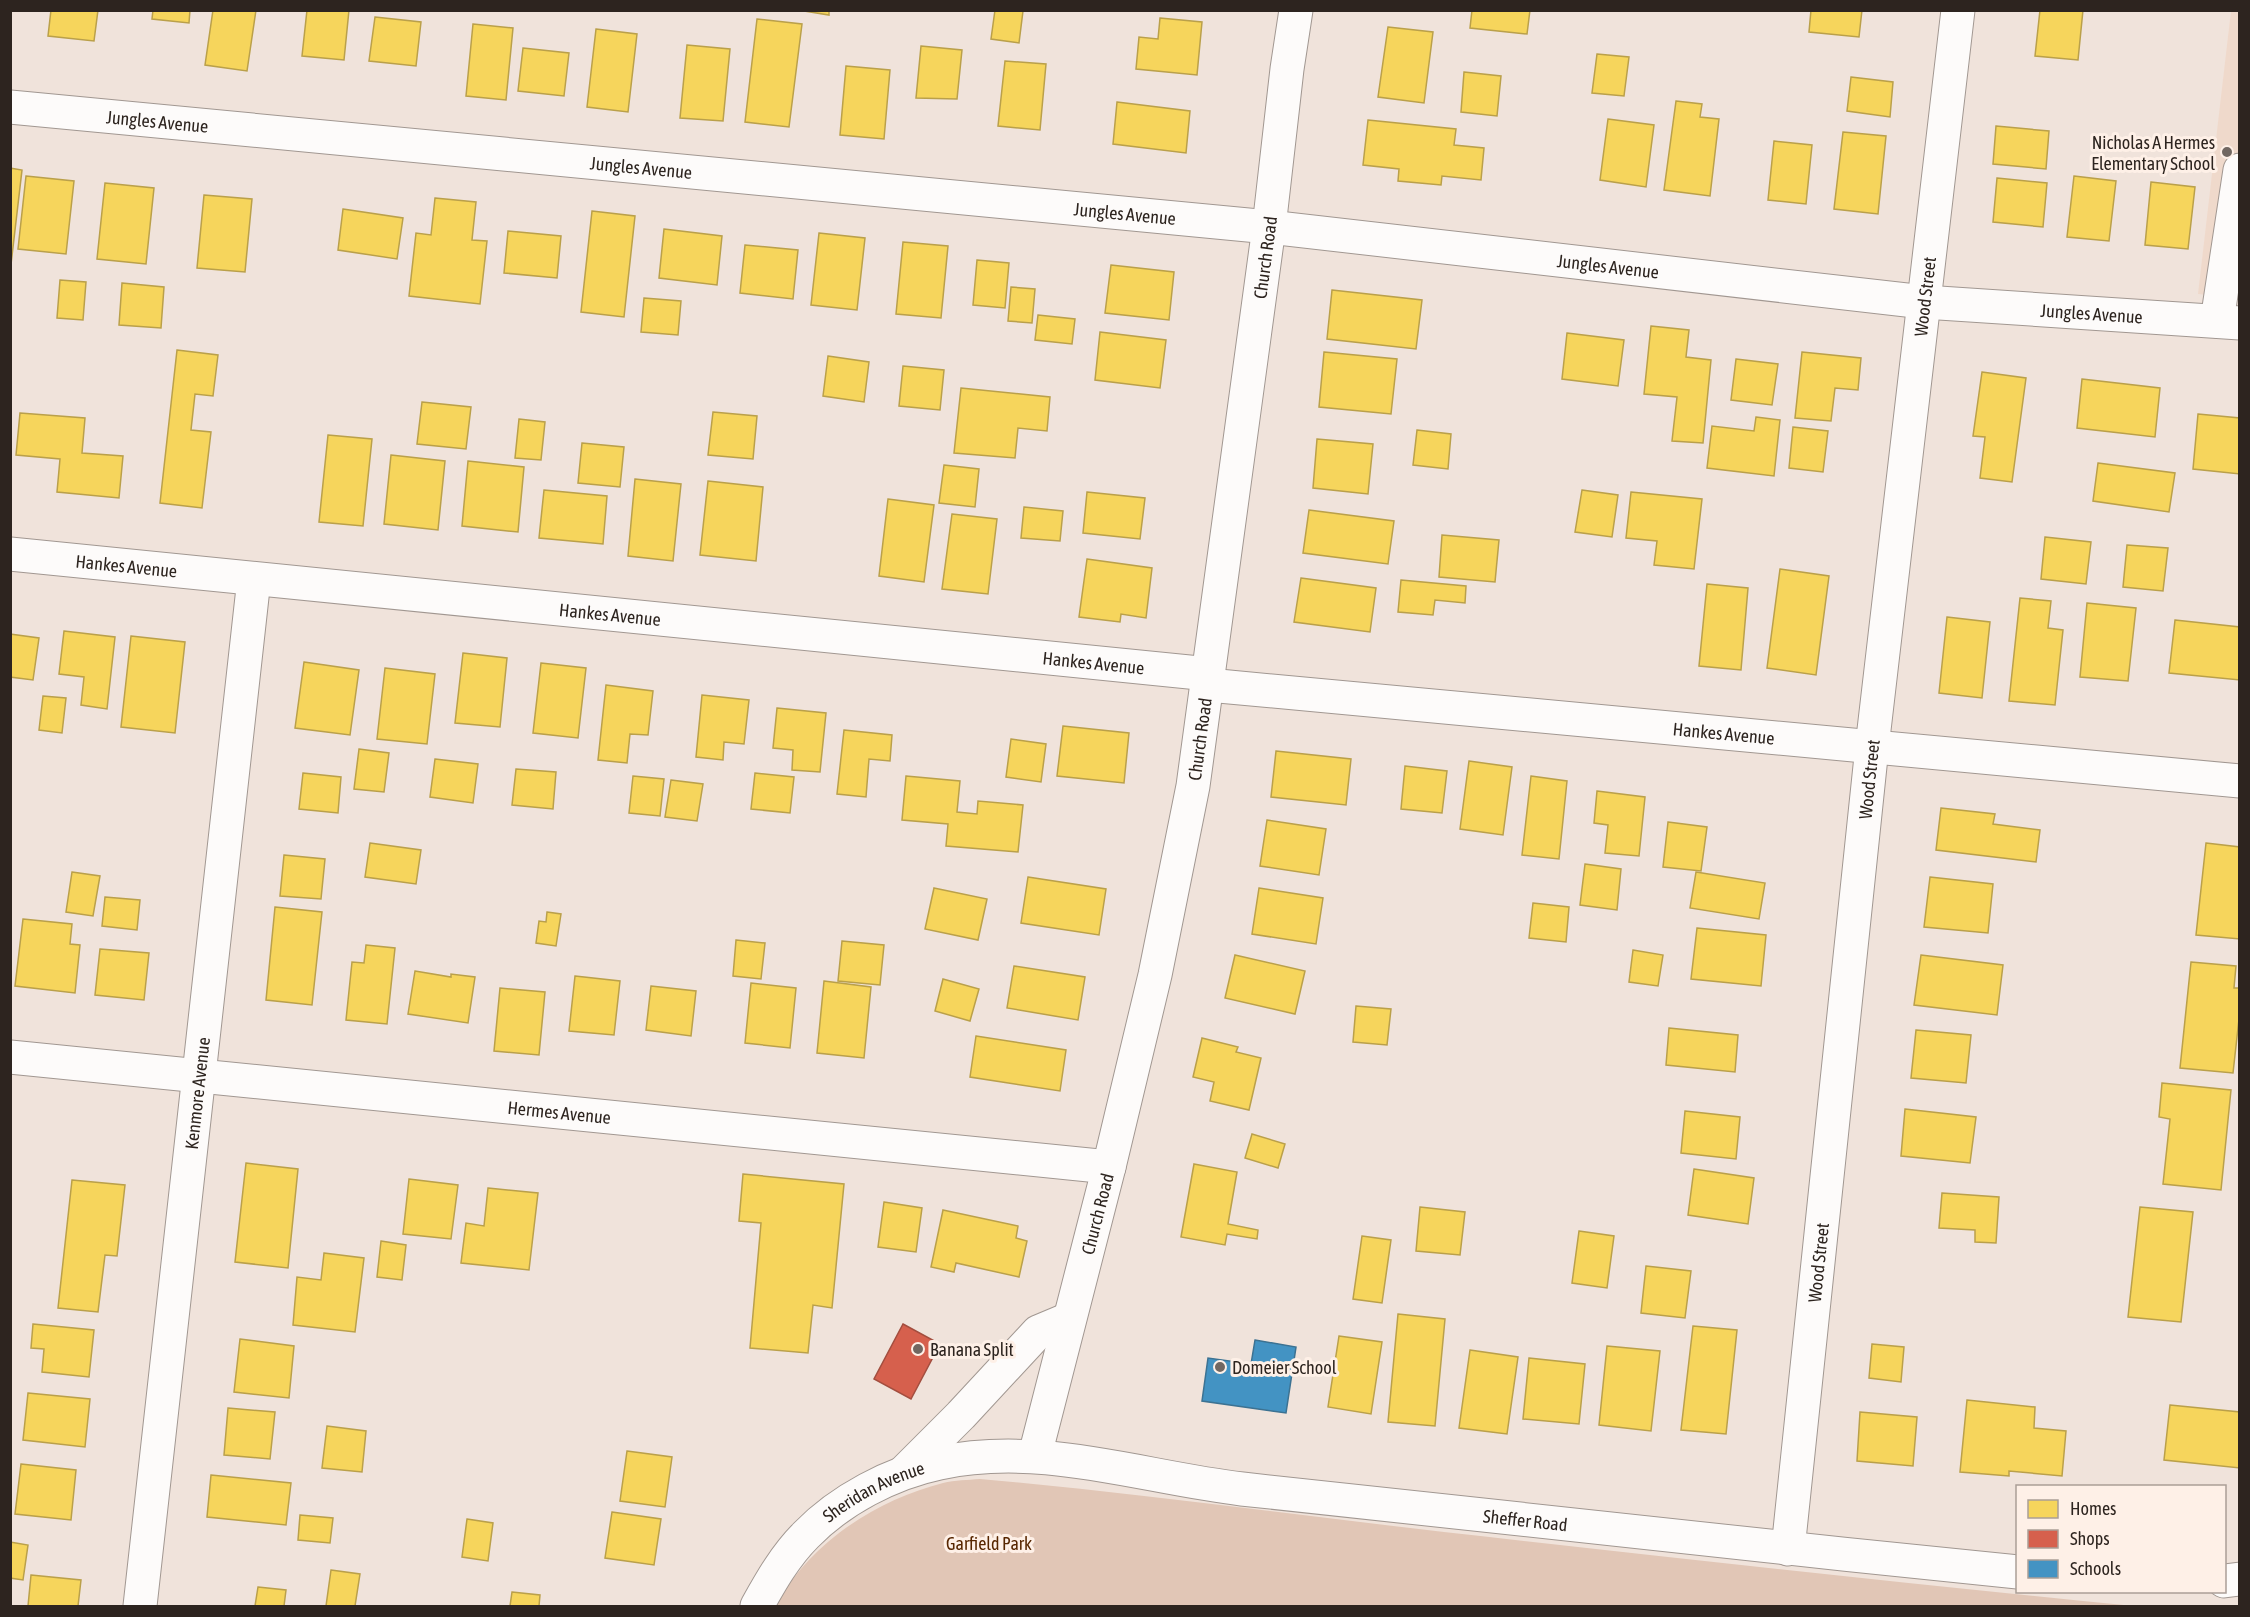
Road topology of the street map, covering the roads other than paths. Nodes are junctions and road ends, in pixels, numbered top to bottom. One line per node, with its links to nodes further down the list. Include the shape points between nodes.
1 (1296, 10): 5 (street, Church Road)
2 (1958, 10): 6 (street, Wood Street)
3 (10, 106): 5 (street, Jungles Avenue)
4 (2240, 170): 7 (street)
5 (1269, 227): 6 (street, Jungles Avenue); 10 (street, Church Road)
6 (1924, 302): 7 (street, Jungles Avenue); 11 (street, Wood Street)
7 (2228, 322)
8 (10, 554): 9 (street, Hankes Avenue)
9 (254, 579): 10 (street, Hankes Avenue); 14 (street, Kenmore Avenue)
10 (1209, 680): 11 (street, Hankes Avenue); 15 (street, Church Road, via 1193,786 1155,975)
11 (1872, 747): 12 (street, Hankes Avenue); 19 (street, Wood Street)
12 (2240, 782)
13 (10, 1057): 14 (street, Hermes Avenue)
14 (198, 1075): 15 (street, Hermes Avenue); 21 (street, Kenmore Avenue)
15 (1109, 1167): 16 (street, Church Road)
16 (1070, 1319): 17 (street, Church Road); 18 (street, via 1038,1332)
17 (1035, 1455): 18 (street, Sheridan Avenue, via 976,1456); 19 (street, Sheffer Road, via 1220,1486)
18 (901, 1474): 22 (street, Sheridan Avenue, via 834,1511 805,1536 778,1569)
19 (1788, 1549): 20 (street, Sheffer Road)
20 (2016, 1572)
21 (140, 1606)
22 (757, 1606)

